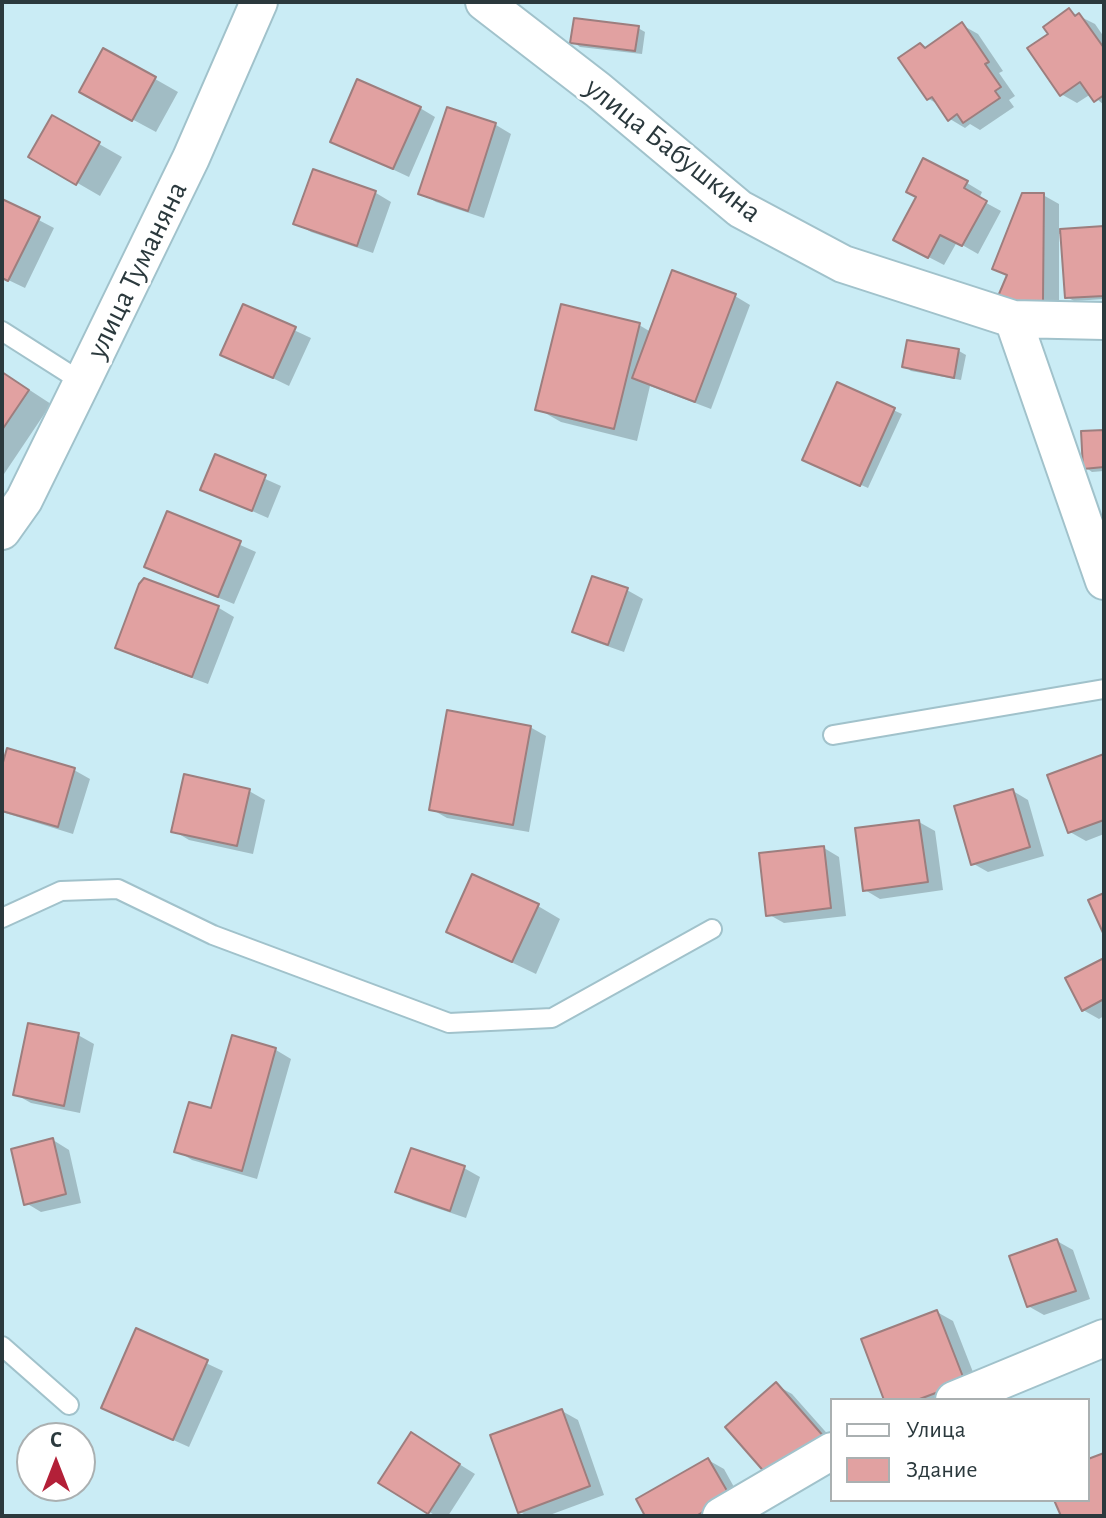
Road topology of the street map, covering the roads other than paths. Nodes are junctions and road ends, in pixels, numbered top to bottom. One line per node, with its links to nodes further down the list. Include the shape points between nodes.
1 (259, 2): 6 (street, улица Туманяна, via 191,158)
2 (484, 2): 3 (street, улица Бабушкина, via 740,209 843,264)
3 (1013, 319): 4 (street, улица Бабушкина); 8 (street)
4 (1104, 321)
5 (2, 331): 6 (lane)
6 (82, 382): 7 (street, улица Туманяна, via 24,500)
7 (2, 531)
8 (1104, 581)
9 (1104, 689): 10 (lane)
10 (833, 735)
11 (2, 918): 12 (lane, via 61,891 118,889 213,935 449,1023 552,1018)
12 (712, 929)
13 (1104, 1338): 15 (street)
14 (2, 1346): 16 (lane)
15 (959, 1398)
16 (69, 1405)
17 (830, 1452): 18 (street)
18 (721, 1516)

